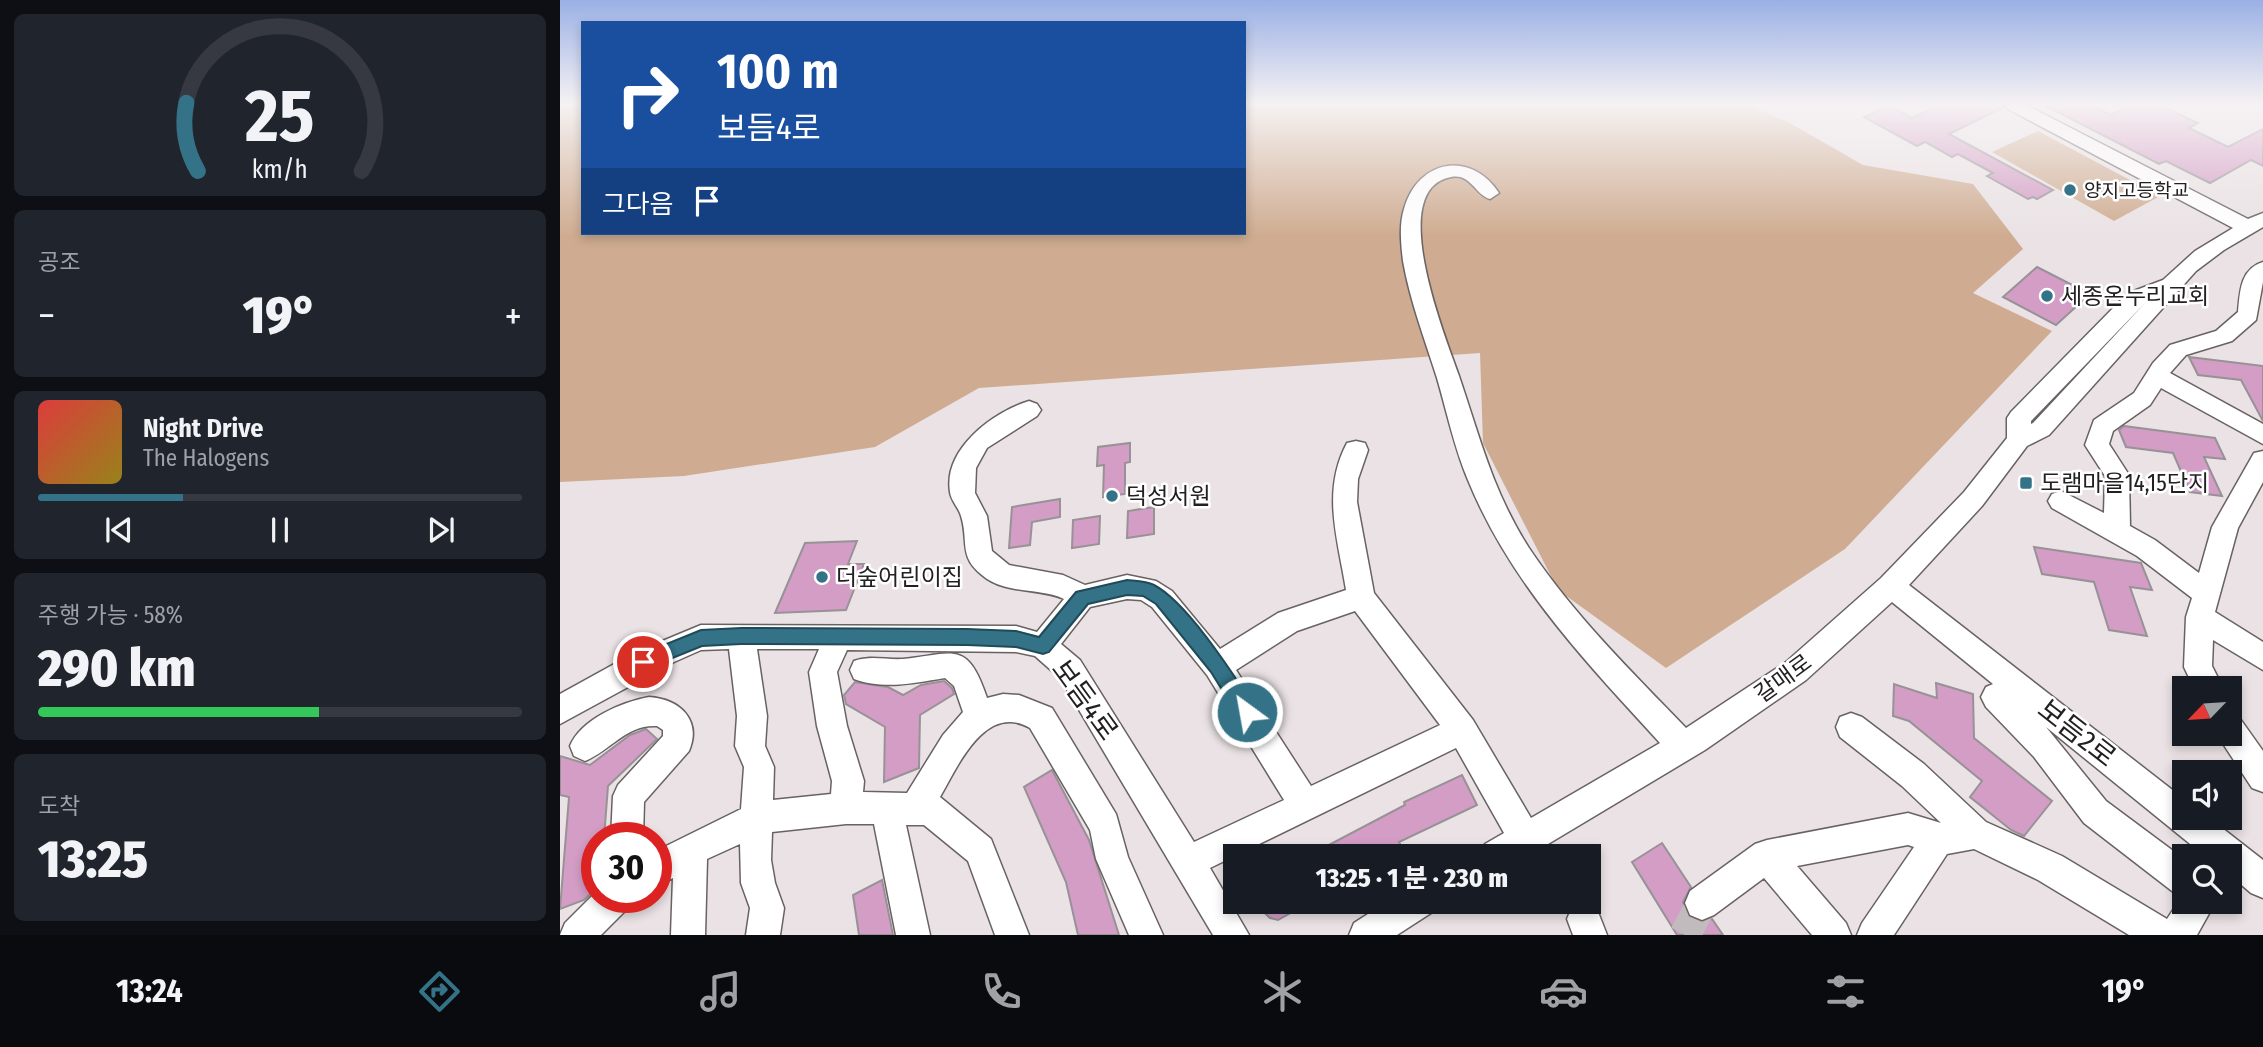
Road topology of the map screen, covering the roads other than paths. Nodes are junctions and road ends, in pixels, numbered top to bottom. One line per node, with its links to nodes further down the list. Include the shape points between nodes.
1 (2103, 149): 3 (street)
2 (1490, 193): 30 (street, via 1478,178 1468,174 1436,176 1416,197 1410,221 1426,305 1480,482 1515,548 1574,629)
3 (2255, 223): 13 (street, 갈매로, via 2195,261 2167,286 2041,429 2019,440 1973,499)
4 (2260, 277): 5 (street)
5 (2255, 320): 6 (street, via 2224,336 2178,350)
6 (2157, 376): 8 (street); 12 (street, via 2142,399 2102,426 2097,445 2118,475)
7 (1029, 410): 14 (street, via 979,442 964,468 962,493 974,516 979,556 997,572 1070,587)
8 (2263, 435)
9 (1356, 450): 15 (street, via 1344,502)
10 (2263, 460): 16 (street, via 2225,527)
11 (2061, 501): 12 (street)
12 (2117, 531): 16 (street, via 2146,548)
13 (1891, 586): 30 (street, 갈매로, via 1796,671); 47 (street, 보듬2로)
14 (1082, 597): 19 (street); 21 (street, via 1127,587 1146,589 1162,599)
15 (1361, 597): 21 (street, via 1288,622); 28 (street)
16 (2203, 605): 20 (street); 23 (street, via 2199,667)
17 (741, 636): 18 (street, 보듬4로); 25 (street, 보듬4로, via 701,638 665,651); 36 (street, via 750,746 759,767)
18 (838, 637): 19 (street, 보듬4로, via 1016,639); 34 (street, via 823,672 848,781)
19 (1043, 646): 45 (street, 보듬4로, via 1070,669)
20 (2263, 657)
21 (1217, 666): 33 (street)
22 (864, 670): 26 (street, via 901,672 950,664 966,678)
23 (2203, 676)
24 (1996, 697): 46 (street, via 2045,747 2095,812)
25 (560, 710)
26 (979, 716): 35 (street); 57 (street, via 995,709 1028,709 1041,718 1105,825 1112,859)
27 (1851, 727): 38 (street, via 1913,775)
28 (1462, 730): 33 (street); 39 (street)
29 (585, 746): 37 (street, via 618,722 641,713 662,712 678,724 678,741 629,796)
30 (1683, 746): 39 (street, 갈매로)
31 (2241, 746): 32 (street)
32 (2263, 777)
33 (1305, 805): 45 (street)
34 (846, 808): 35 (street); 36 (street)
35 (901, 809): 55 (street); 56 (street, via 930,809 980,850)
36 (758, 818): 42 (street); 54 (street, via 755,860 767,908)
37 (628, 822)
38 (1975, 833): 40 (street); 62 (street, via 2050,868)
39 (1526, 840): 41 (street, 갈매로)
40 (1938, 841): 43 (street, via 1908,829); 61 (street)
41 (1519, 844)
42 (691, 850): 44 (street); 53 (street)
43 (1767, 856): 48 (street); 60 (street)
44 (672, 861)
45 (1188, 862): 58 (street, 보듬4로)
46 (2172, 870)
47 (2263, 881)
48 (1702, 903)
49 (599, 913): 52 (street)
50 (1399, 914): 59 (street)
51 (2191, 914): 63 (street)
52 (577, 935)
53 (688, 935)
54 (763, 935)
55 (913, 935)
56 (1012, 935)
57 (1146, 935)
58 (1232, 935)
59 (1366, 935)
60 (1833, 935)
61 (1874, 935)
62 (2161, 935)
63 (2177, 935)

